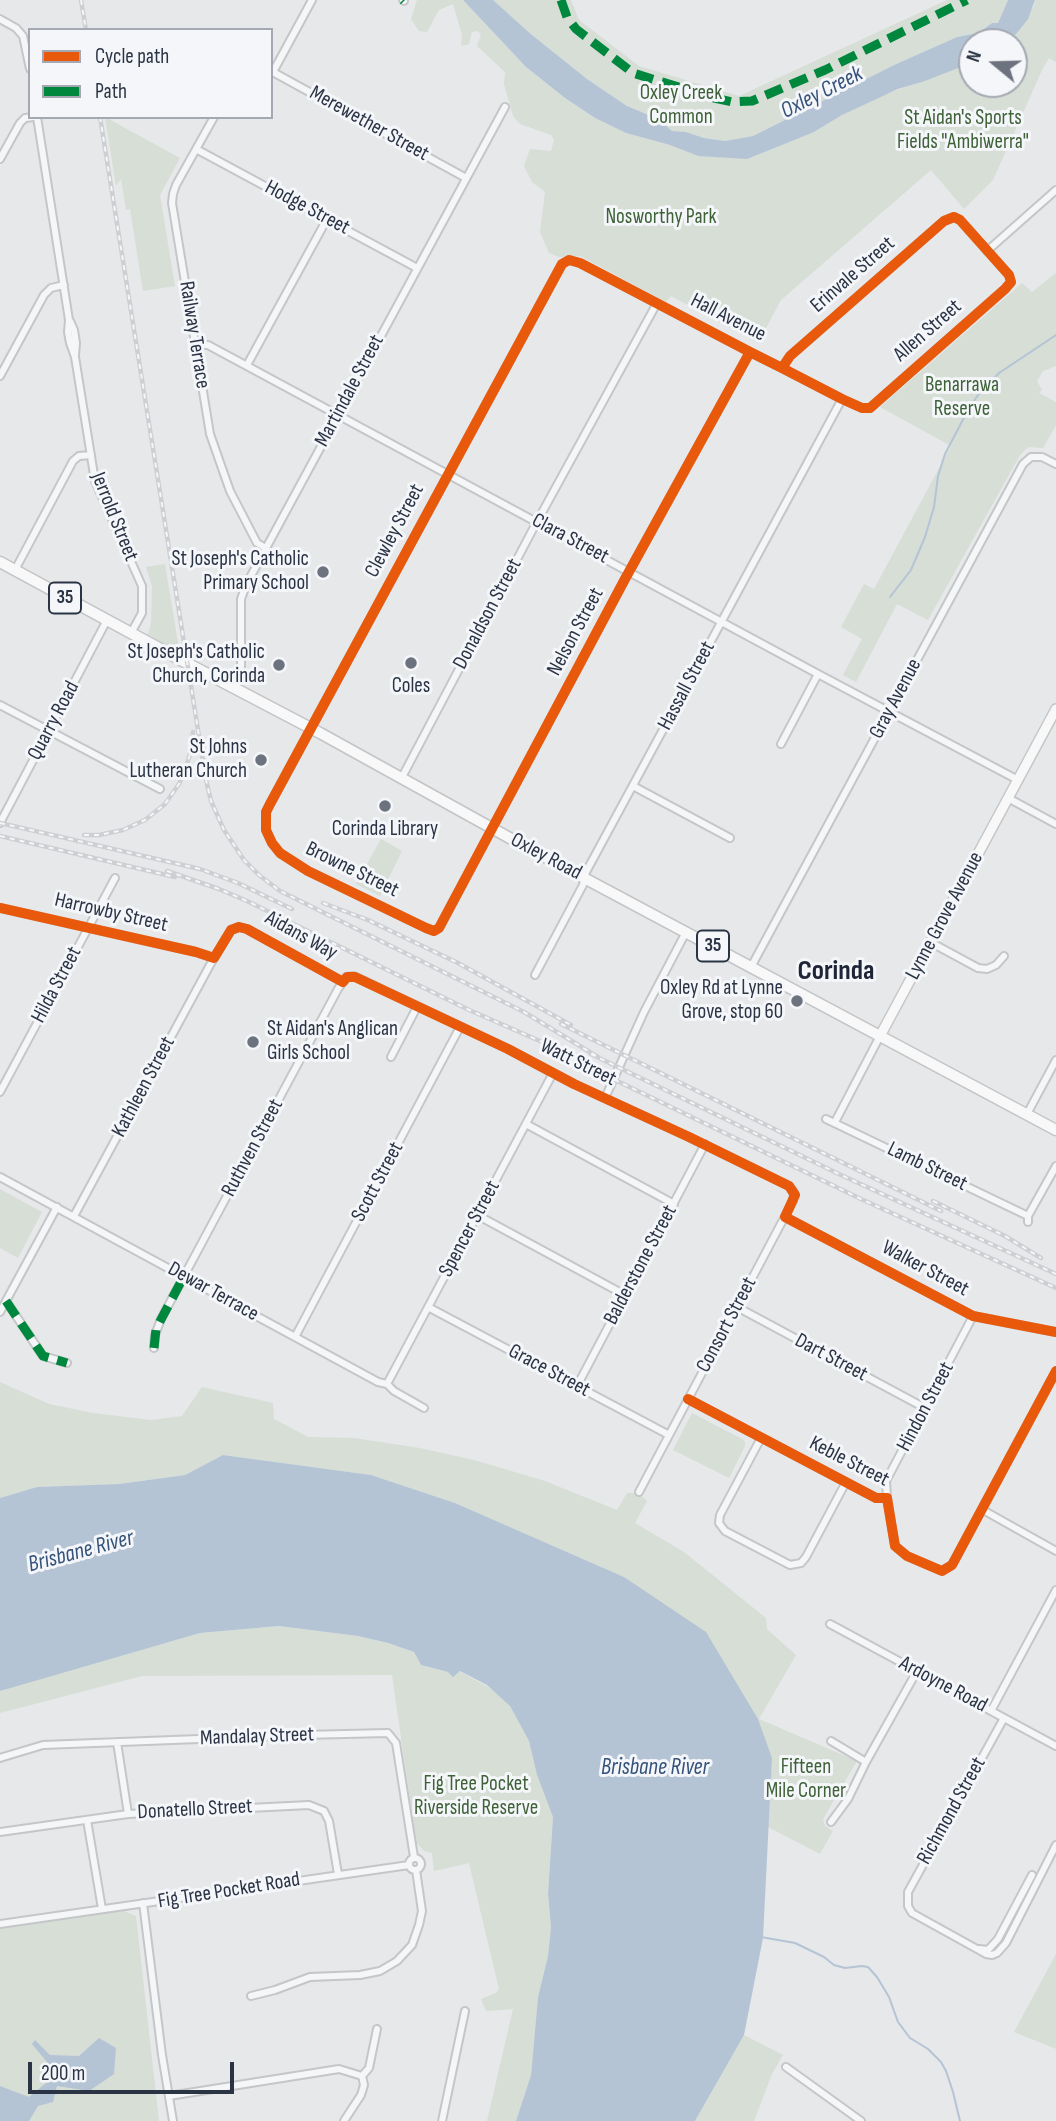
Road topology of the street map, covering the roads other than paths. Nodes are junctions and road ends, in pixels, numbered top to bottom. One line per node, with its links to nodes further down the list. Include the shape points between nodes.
1 (312, 0): 4 (street)
2 (0, 19): 3 (street, via 23,36)
3 (28, 60)
4 (273, 70)
5 (273, 73): 12 (street, Merewether Street)
6 (505, 107): 12 (street, Martindale Street)
7 (28, 118): 11 (street, via 20,122)
8 (35, 119): 18 (street, Jerrold Street)
9 (213, 119): 10 (street, Railway Terrace)
10 (196, 149): 14 (street, Hodge Street); 20 (street, Railway Terrace, via 172,198)
11 (0, 159)
12 (466, 178): 17 (street, Martindale Street)
13 (1056, 190): 15 (street)
14 (327, 219): 17 (street, Hodge Street); 22 (street)
15 (987, 251): 23 (street, Erinvale Street, via 960,220 944,221 790,356); 26 (street, Allen Street, via 1011,282)
16 (569, 260): 19 (street, Hall Avenue); 30 (street, Clewley Street, via 562,264)
17 (418, 268): 27 (street, Martindale Street)
18 (64, 285): 24 (street, via 44,295); 28 (street, Jerrold Street, via 75,330)
19 (657, 303): 21 (street, Hall Avenue); 31 (street, Donaldson Street)
20 (195, 345): 22 (street, Clara Street, via 208,345); 32 (street, Railway Terrace, via 208,424 226,483 257,543)
21 (750, 352): 23 (street, Hall Avenue); 35 (street, Nelson Street)
22 (247, 365): 27 (street, Clara Street)
23 (782, 368): 25 (street, Hall Avenue)
24 (0, 376)
25 (842, 399): 26 (street, Hall Avenue); 37 (street, Hassall Street)
26 (870, 408)
27 (338, 414): 30 (street, Clara Street); 32 (street, Martindale Street)
28 (91, 455): 34 (street, via 73,461); 38 (street, Jerrold Street, via 98,490 142,586 142,613)
29 (1056, 464): 43 (street, Gray Avenue, via 1031,457 1023,464)
30 (448, 473): 31 (street, Clara Street); 44 (street, Clewley Street)
31 (537, 522): 35 (street, Clara Street); 47 (street, Donaldson Street)
32 (266, 548): 40 (street, Martindale Street, via 241,598 241,666)
33 (0, 562): 34 (main road, Oxley Road / 35)
34 (15, 569): 36 (main road, Oxley Road / 35)
35 (630, 571): 37 (street, Clara Street); 55 (street, Nelson Street)
36 (107, 620): 38 (main road, Oxley Road / 35); 45 (street, Quarry Road)
37 (722, 621): 39 (street, Clara Street); 49 (street, Hassall Street)
38 (131, 633): 40 (main road, Oxley Road / 35)
39 (818, 674): 43 (street, Clara Street); 46 (street)
40 (236, 688): 44 (main road, Oxley Road / 35)
41 (0, 705): 45 (street)
42 (1056, 709): 48 (street, Lynne Grove Avenue)
43 (889, 711): 48 (street, Clara Street); 66 (street, Gray Avenue)
44 (311, 728): 47 (main road, Oxley Road / 35); 54 (street, Clewley Street, via 266,812)
45 (48, 731): 50 (street); 52 (street, Quarry Road)
46 (781, 744)
47 (401, 779): 55 (main road, Oxley Road / 35)
48 (1018, 780): 51 (street, Lynne Grove Avenue)
49 (632, 786): 56 (street); 58 (street, Hassall Street)
50 (160, 789)
51 (1008, 798): 53 (street); 63 (street, Lynne Grove Avenue)
52 (0, 822)
53 (1056, 824)
54 (266, 826): 61 (street, Browne Street, via 272,843 295,864)
55 (493, 828): 58 (main road, Oxley Road / 35); 61 (street, Nelson Street)
56 (730, 838)
57 (115, 878): 60 (street, Hilda Street)
58 (585, 878): 62 (main road, Oxley Road / 35); 67 (street, Hassall Street)
59 (0, 908): 60 (street, Harrowby Street)
60 (88, 928): 65 (street, Harrowby Street); 75 (street, Hilda Street)
61 (437, 930)
62 (686, 932): 66 (main road, Oxley Road / 35); 76 (street)
63 (930, 942): 64 (street, via 978,968 996,965); 71 (street, Lynne Grove Avenue)
64 (1004, 956)
65 (214, 958): 68 (street, Aidans Way, via 231,930 244,928); 89 (street, Kathleen Street)
66 (751, 967): 71 (main road, Oxley Road / 35)
67 (536, 975)
68 (343, 982): 69 (street, Watt Street, via 347,976 355,976); 91 (street, Ruthven Street)
69 (417, 1007): 70 (street, Watt Street); 72 (street)
70 (460, 1027): 74 (street, Watt Street); 99 (street, Scott Street)
71 (880, 1036): 77 (main road, Oxley Road / 35); 79 (street, Lynne Grove Avenue)
72 (391, 1057)
73 (1056, 1060): 77 (street)
74 (553, 1073): 76 (street, Watt Street); 80 (street, Spencer Street)
75 (0, 1092)
76 (605, 1098): 82 (street, Watt Street)
77 (1027, 1114): 81 (main road, Oxley Road / 35)
78 (826, 1119): 79 (street, Lamb Street)
79 (835, 1122): 83 (street, Lamb Street, via 1028,1219)
80 (526, 1124): 86 (street); 88 (street, Spencer Street)
81 (1056, 1130)
82 (705, 1144): 85 (street, Watt Street, via 789,1186); 86 (street, Balderstone Street)
83 (1056, 1166)
84 (0, 1177): 87 (street, Dewar Terrace)
85 (794, 1195): 90 (street, Consort Street)
86 (674, 1203): 92 (street, Balderstone Street)
87 (57, 1207): 89 (street, Dewar Terrace); 93 (street)
88 (477, 1215): 92 (street); 94 (street, Spencer Street)
89 (74, 1216): 91 (street, Dewar Terrace)
90 (785, 1217): 95 (street, Consort Street); 97 (street, Walker Street)
91 (184, 1276): 99 (street, Dewar Terrace); 100 (street, Ruthven Street, via 156,1329)
92 (625, 1295): 104 (street, Balderstone Street)
93 (6, 1301): 96 (street); 101 (street, via 43,1356)
94 (428, 1307): 103 (street, Spencer Street); 104 (street, Grace Street)
95 (737, 1307): 105 (street, Consort Street); 107 (street, Dart Street)
96 (0, 1312)
97 (974, 1317): 98 (street, Walker Street); 107 (street, Hindon Street)
98 (1056, 1332)
99 (295, 1337): 103 (street, Dewar Terrace)
100 (154, 1348)
101 (67, 1363)
102 (1056, 1371): 113 (street, Keble Street)
103 (387, 1384): 106 (street, Dewar Terrace)
104 (577, 1386): 108 (street, Grace Street)
105 (688, 1399): 108 (street, Consort Street); 109 (street, Keble Street)
106 (425, 1408)
107 (925, 1408): 112 (street, Hindon Street, via 886,1482)
108 (669, 1435): 111 (street, Consort Street)
109 (761, 1438): 110 (street, Keble Street); 110 (street, via 719,1523 725,1531 790,1565 806,1557)
110 (846, 1482): 112 (street, Keble Street, via 876,1499)
111 (639, 1492)
112 (887, 1499): 113 (street, Keble Street, via 895,1546 942,1571 952,1565)
113 (983, 1510): 114 (street)
114 (1056, 1551)
115 (1056, 1590): 118 (street)
116 (830, 1624): 117 (street, Ardoyne Road)
117 (917, 1671): 118 (street, Ardoyne Road); 124 (street)
118 (991, 1711): 119 (street, Ardoyne Road)
119 (1004, 1718): 122 (street, Ardoyne Road); 135 (street, Richmond Street, via 908,1892 908,1906 912,1913 992,1955 1003,1948)
120 (831, 1741): 124 (street)
121 (117, 1742): 123 (street, Mandalay Street, via 43,1745); 125 (street); 130 (street, Mandalay Street, via 388,1733 396,1743)
122 (1056, 1746)
123 (0, 1758)
124 (866, 1762): 127 (street)
125 (128, 1814): 126 (street, Donatello Street); 133 (street, Donatello Street, via 309,1805 324,1811 329,1821)
126 (87, 1820): 128 (street, Donatello Street); 137 (street)
127 (831, 1822)
128 (0, 1832)
129 (1056, 1845): 135 (street)
130 (414, 1857): 131 (street); 132 (street, via 421,1862)
131 (409, 1865): 132 (street); 133 (street, Fig Tree Pocket Road)
132 (416, 1870): 139 (street, via 422,1911 412,1945 397,1961 380,1971 310,1977)
133 (338, 1874): 136 (street, Fig Tree Pocket Road)
134 (1032, 1875): 135 (street)
135 (1028, 1895)
136 (143, 1903): 137 (street); 144 (street, Fig Tree Pocket Road)
137 (102, 1909): 138 (street)
138 (0, 1924)
139 (251, 1996)
140 (465, 2011): 148 (street)
141 (377, 2029): 143 (street, via 369,2068)
142 (786, 2067): 145 (street)
143 (362, 2076): 144 (street, via 338,2069); 147 (street, via 361,2095)
144 (169, 2096): 146 (street, Fig Tree Pocket Road)
145 (850, 2114): 149 (street); 150 (street)
146 (173, 2121)
147 (344, 2121)
148 (442, 2121)
149 (846, 2121)
150 (861, 2121)

